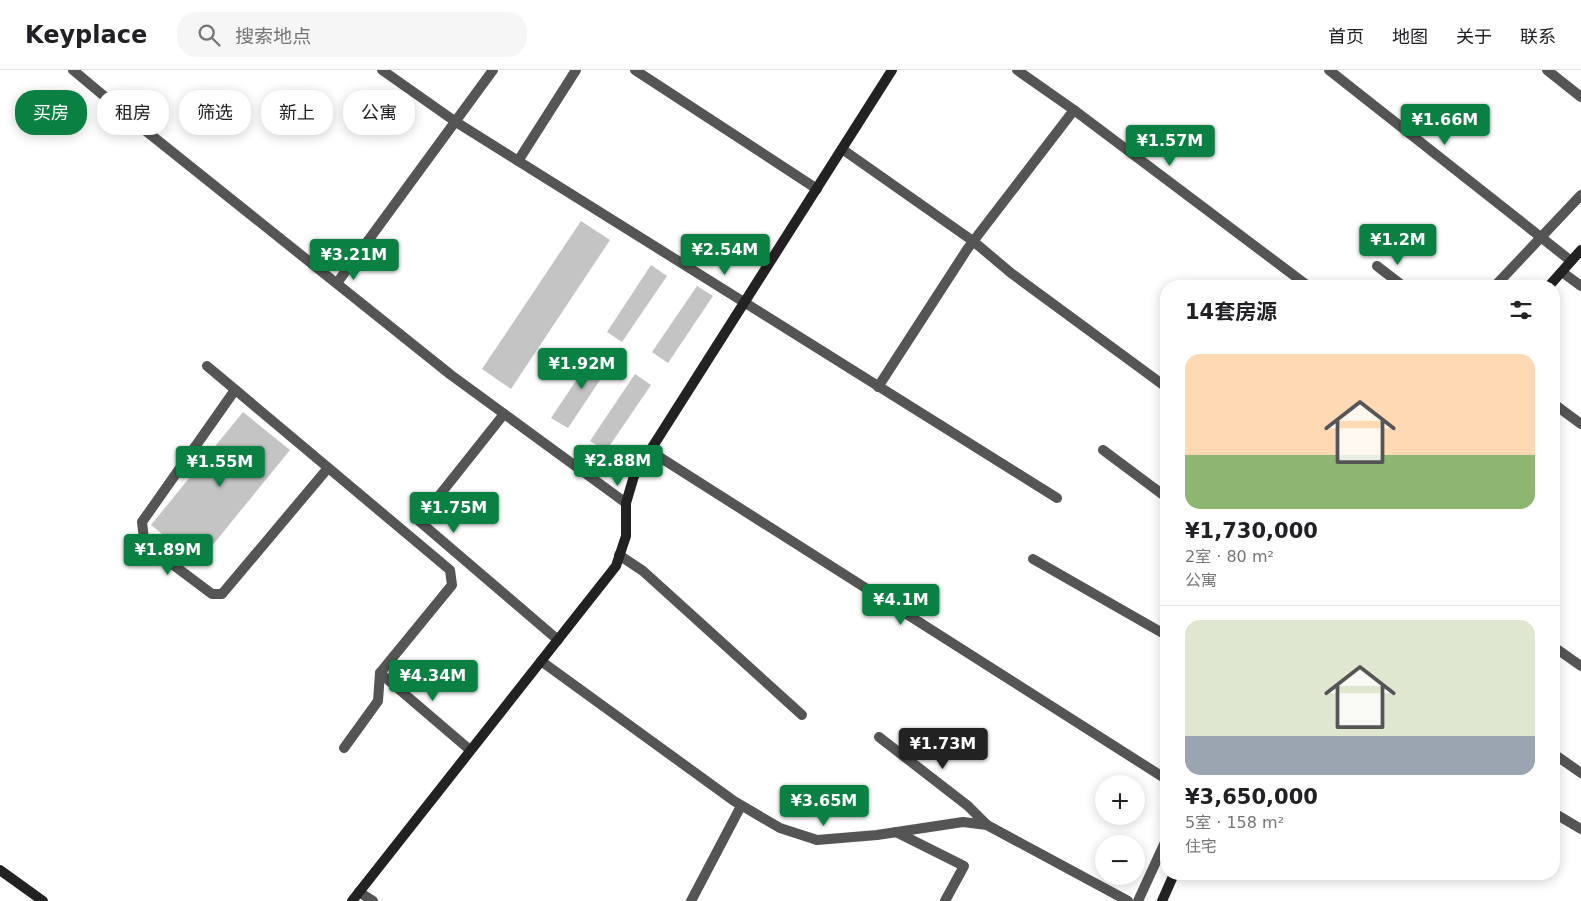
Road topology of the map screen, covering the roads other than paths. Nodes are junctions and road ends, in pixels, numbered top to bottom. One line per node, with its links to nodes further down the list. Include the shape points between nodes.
1 (73, 70): 27 (street)
2 (382, 70): 12 (street)
3 (493, 70): 12 (street)
4 (576, 70): 14 (street)
5 (635, 70): 15 (street)
6 (892, 70): 13 (street)
7 (1017, 70): 11 (street)
8 (1328, 70): 17 (street)
9 (1547, 70): 10 (street)
10 (1581, 97)
11 (1074, 110): 18 (street); 23 (street)
12 (456, 122): 14 (street); 27 (street)
13 (842, 149): 15 (street); 18 (street)
14 (518, 161): 29 (street)
15 (817, 189): 29 (street)
16 (1581, 195): 17 (street)
17 (1543, 239): 20 (street); 25 (street)
18 (973, 241): 31 (street, via 1011,273); 32 (street)
19 (1581, 250): 20 (street)
20 (1572, 261): 22 (street)
21 (1377, 266): 24 (street)
22 (1562, 272): 26 (street); 28 (street)
23 (1300, 280)
24 (1395, 280)
25 (1501, 280)
26 (1555, 280)
27 (337, 283): 35 (street)
28 (1581, 286)
29 (744, 303): 32 (street); 38 (street)
30 (207, 366): 33 (street)
31 (1160, 383)
32 (878, 387): 41 (street)
33 (235, 390): 39 (street); 39 (street, via 142,522 144,538 152,549 212,594 222,594)
34 (1560, 408): 36 (street)
35 (504, 414): 42 (street); 46 (street, via 419,521)
36 (1581, 424)
37 (1103, 450): 40 (street)
38 (650, 451): 42 (street, via 634,476); 57 (street)
39 (328, 468): 50 (street, via 450,570 452,585)
40 (1160, 493)
41 (1057, 498)
42 (626, 503): 43 (street, via 626,536)
43 (619, 555): 46 (street, via 616,566); 51 (street, via 643,571)
44 (1033, 559): 45 (street)
45 (1160, 632)
46 (558, 640): 48 (street)
47 (1560, 651): 49 (street)
48 (541, 661): 54 (street); 58 (street)
49 (1581, 666)
50 (380, 673): 53 (street, via 378,701); 54 (street)
51 (802, 715)
52 (879, 737): 60 (street, via 968,806)
53 (344, 748)
54 (470, 750): 66 (street)
55 (1560, 758): 56 (street)
56 (1581, 773)
57 (1160, 776)
58 (741, 806): 62 (street, via 780,828 817,840); 70 (street)
59 (1560, 816): 61 (street)
60 (987, 825): 62 (street, via 963,822); 72 (street)
61 (1581, 829)
62 (896, 832): 71 (street, via 964,866)
63 (1160, 853): 73 (street)
64 (0, 870): 67 (street)
65 (1171, 880): 74 (street)
66 (359, 892): 68 (street); 69 (street)
67 (43, 901)
68 (352, 901)
69 (372, 901)
70 (691, 901)
71 (945, 901)
72 (1128, 901)
73 (1138, 901)
74 (1162, 901)

